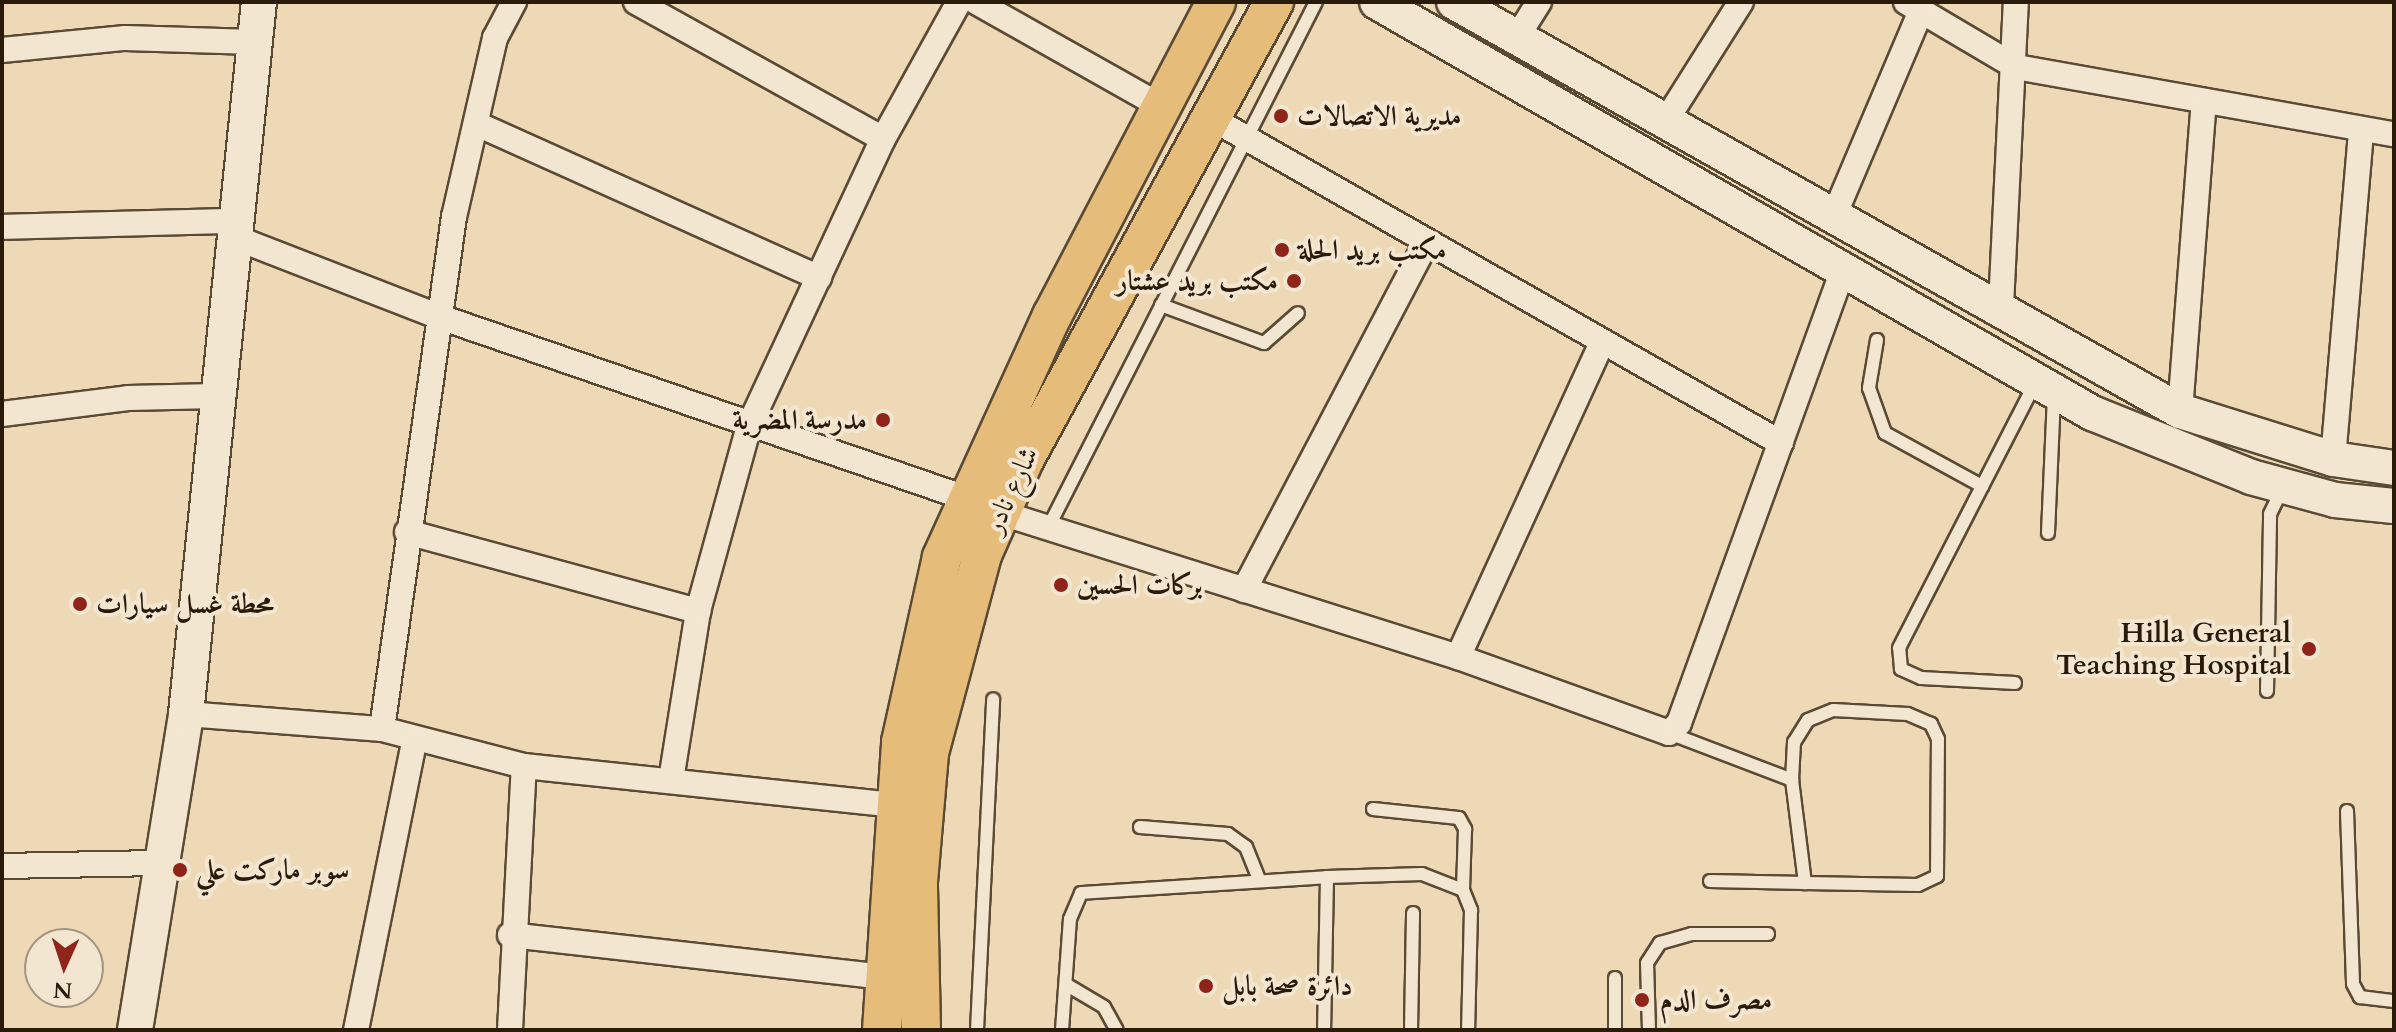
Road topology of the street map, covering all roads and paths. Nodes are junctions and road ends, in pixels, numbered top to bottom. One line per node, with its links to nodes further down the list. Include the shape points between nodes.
1 (259, 2): 16 (street)
2 (514, 2): 23 (street, via 495,38)
3 (636, 2): 27 (street)
4 (959, 2): 27 (street)
5 (976, 2): 20 (street)
6 (1216, 2): 20 (main road, شارع نادر)
7 (1274, 2): 21 (main road, شارع نادر)
8 (1316, 2): 26 (lane)
9 (1377, 2): 36 (street)
10 (1454, 2): 15 (street)
11 (1539, 2): 15 (street)
12 (1741, 2): 22 (street)
13 (2016, 2): 18 (street)
14 (1913, 6): 18 (street); 28 (street)
15 (1517, 37): 22 (street)
16 (254, 42): 17 (street, via 125,38); 30 (street)
17 (2, 50)
18 (2016, 67): 19 (street); 39 (street)
19 (2204, 102): 24 (street); 49 (street)
20 (1159, 105): 33 (main road, شارع نادر)
21 (1211, 118): 26 (street); 34 (main road, شارع نادر)
22 (1667, 119): 28 (street)
23 (477, 124): 37 (street); 42 (street)
24 (2361, 131): 25 (street); 53 (street)
25 (2394, 134)
26 (1247, 138): 31 (street); 38 (lane)
27 (883, 139): 37 (street)
28 (1836, 211): 32 (street)
29 (2, 227): 30 (street)
30 (233, 229): 42 (street); 48 (street)
31 (1427, 242): 46 (street); 62 (street)
32 (1891, 243): 35 (street); 36 (street, via 1889,270)
33 (1088, 250): 34 (main road, via 1109,268); 43 (main road, شارع نادر)
34 (1128, 270): 44 (main road, شارع نادر)
35 (1938, 270): 39 (street); 40 (street, via 1915,276)
36 (1854, 277): 40 (street); 52 (street)
37 (819, 278): 51 (street)
38 (1161, 305): 41 (lane, via 1264,343 1280,336); 59 (lane)
39 (2001, 306): 49 (street)
40 (1907, 307): 47 (street)
41 (1298, 313)
42 (437, 316): 51 (street); 60 (street)
43 (1052, 316): 44 (main road, via 1071,317); 57 (main road, شارع نادر)
44 (1089, 339): 57 (main road, شارع نادر)
45 (1877, 340): 55 (lane, via 1869,388 1885,433)
46 (1602, 342): 52 (street); 64 (street)
47 (2045, 385): 55 (lane); 56 (street, via 2172,450); 61 (lane)
48 (216, 396): 50 (street, via 128,398); 68 (street)
49 (2180, 411): 53 (street)
50 (2, 414)
51 (749, 426): 57 (street); 63 (street)
52 (1781, 443): 70 (street, via 1679,723)
53 (2333, 459): 54 (street)
54 (2394, 468)
55 (1982, 486): 65 (lane, via 1899,648 1901,669 1921,678)
56 (2284, 486): 58 (street); 66 (lane, via 2270,514)
57 (982, 505): 59 (street); 75 (main road, شارع نادر, via 923,618); 97 (main road, شارع نادر, via 967,600 929,753 918,882)
58 (2394, 506)
59 (1048, 528): 62 (street)
60 (407, 532): 63 (street); 69 (street)
61 (2048, 533)
62 (1244, 590): 64 (street)
63 (698, 611): 73 (street)
64 (1458, 657): 70 (street)
65 (2015, 683)
66 (2267, 691)
67 (993, 699): 98 (lane)
68 (186, 714): 69 (street); 79 (street)
69 (382, 729): 71 (street)
70 (1669, 733): 74 (lane)
71 (414, 742): 72 (street); 94 (street)
72 (524, 766): 73 (street); 88 (street)
73 (671, 780): 75 (street)
74 (1792, 780): 84 (lane); 84 (lane, via 1794,742 1808,720 1833,710 1907,714 1931,724 1938,739 1937,876 1918,885)
75 (896, 805): 89 (main road, شارع نادر)
76 (1373, 809): 85 (lane, via 1459,818 1465,829)
77 (2347, 811): 92 (lane, via 2353,984 2360,997)
78 (1140, 827): 81 (lane, via 1228,834 1246,847)
79 (162, 863): 80 (street); 93 (street)
80 (2, 866)
81 (1258, 877): 82 (lane); 91 (lane, via 1081,893 1070,919)
82 (1327, 877): 85 (lane, via 1422,874); 101 (lane)
83 (1710, 881): 84 (lane)
84 (1805, 883)
85 (1463, 890): 103 (lane, via 1471,910)
86 (1413, 913): 102 (lane)
87 (1768, 934): 105 (lane, via 1692,934 1660,943 1647,963)
88 (510, 935): 89 (street); 95 (street)
89 (882, 977): 96 (main road, شارع نادر)
90 (1615, 978): 104 (lane)
91 (1067, 985): 99 (lane); 100 (lane, via 1104,1007)
92 (2394, 1001)
93 (135, 1030)
94 (356, 1030)
95 (510, 1030)
96 (882, 1030)
97 (921, 1030)
98 (977, 1030)
99 (1062, 1030)
100 (1117, 1030)
101 (1324, 1030)
102 (1411, 1030)
103 (1468, 1030)
104 (1615, 1030)
105 (1649, 1030)

